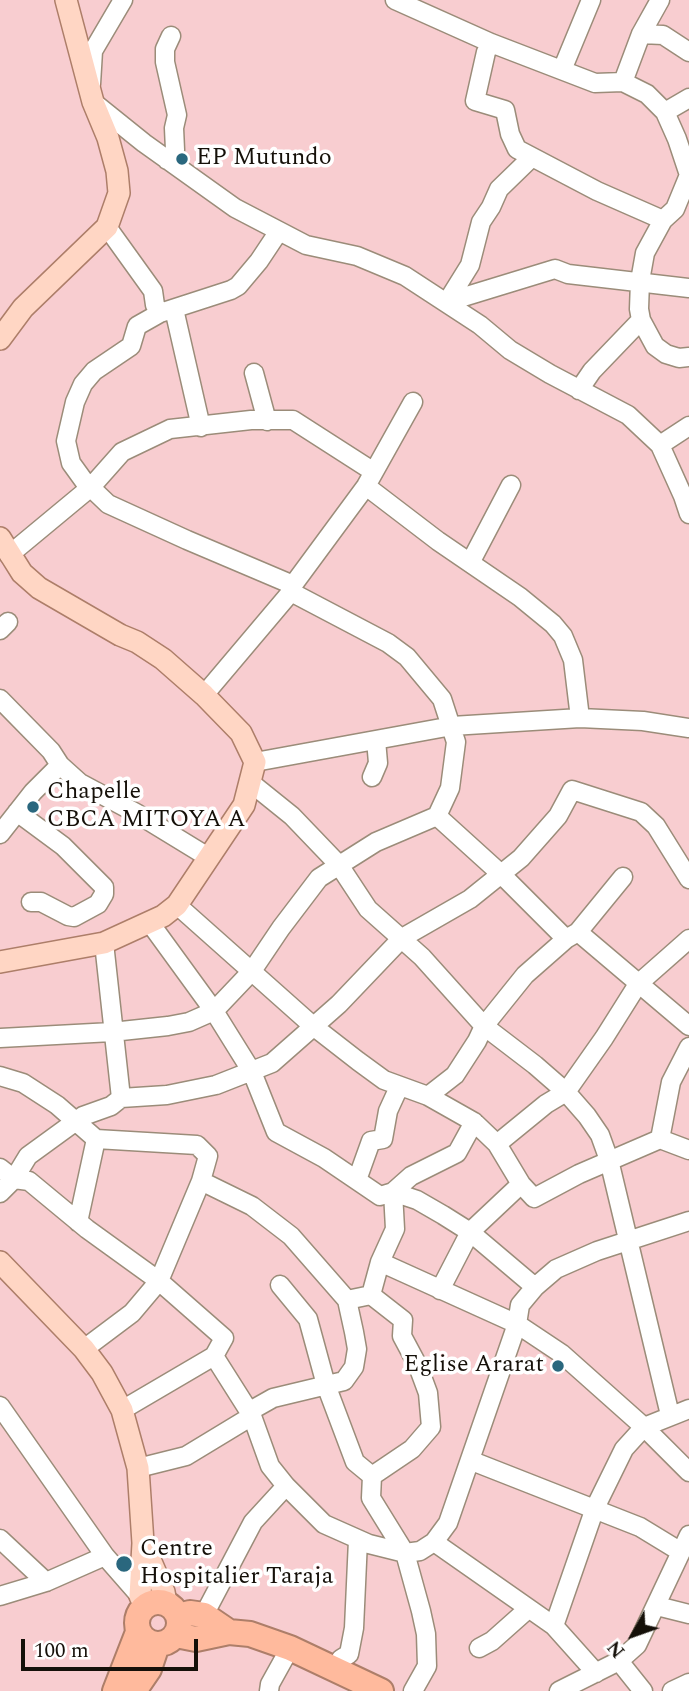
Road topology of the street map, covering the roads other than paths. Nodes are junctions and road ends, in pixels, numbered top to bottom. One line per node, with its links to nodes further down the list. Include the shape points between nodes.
1 (66, 0): 12 (main road)
2 (123, 0): 12 (street, via 93,51)
3 (395, 0): 8 (street)
4 (590, 0): 10 (street)
5 (660, 0): 6 (street)
6 (641, 34): 9 (street, via 663,35); 11 (street)
7 (170, 36): 16 (street, via 165,62 177,115 175,150)
8 (491, 43): 10 (street); 15 (street, via 475,101 505,110 517,149)
9 (689, 52)
10 (562, 69): 11 (street, via 595,83)
11 (623, 82): 14 (street, via 647,94)
12 (92, 97): 16 (street); 18 (main road, via 108,138 120,193)
13 (689, 98): 14 (street)
14 (665, 112): 17 (street, via 689,175)
15 (532, 157): 17 (street, via 597,191); 22 (street, via 499,189 481,222 470,265)
16 (167, 160): 19 (street, via 235,208)
17 (676, 212): 20 (street, via 645,253)
18 (107, 227): 23 (street, via 153,291 155,305); 25 (main road, via 23,308)
19 (279, 231): 22 (street, via 306,245 357,256 405,276); 23 (street, via 238,286)
20 (640, 281): 21 (street); 22 (street, via 555,269); 24 (street)
21 (689, 288)
22 (447, 302): 28 (street, via 510,350)
23 (167, 311): 32 (street); 36 (street, via 137,326 131,346 94,371 75,402 66,441 71,463)
24 (641, 320): 26 (street, via 655,346 666,354); 28 (street)
25 (0, 339)
26 (689, 357)
27 (254, 373): 30 (street)
28 (579, 390): 33 (street, via 628,415)
29 (413, 402): 34 (street)
30 (267, 421): 32 (street); 34 (street, via 293,420)
31 (689, 426): 33 (street)
32 (201, 427): 36 (street, via 170,429 138,443 122,452)
33 (660, 444): 37 (street)
34 (370, 479): 40 (street); 41 (street)
35 (511, 485): 40 (street)
36 (91, 487): 39 (street); 41 (street, via 123,512)
37 (686, 494): 38 (street)
38 (689, 514)
39 (4, 547): 42 (main road, via 39,588 137,642)
40 (470, 563): 44 (street, via 520,597 563,636 573,660)
41 (292, 588): 42 (street); 45 (street, via 407,657 442,699)
42 (204, 695): 48 (main road, via 241,733)
43 (0, 699): 49 (street)
44 (580, 718): 45 (street); 46 (street)
45 (452, 726): 47 (street); 53 (street, via 455,763)
46 (689, 728)
47 (376, 740): 48 (street); 50 (street, via 378,763)
48 (255, 762): 51 (main road)
49 (60, 765): 52 (street); 55 (street, via 80,783)
50 (372, 777)
51 (251, 783): 55 (main road, via 244,805); 57 (street, via 292,816)
52 (16, 812): 54 (street); 61 (street, via 63,846 104,887 98,904 74,917)
53 (437, 816): 57 (street, via 376,842); 58 (street)
54 (0, 834)
55 (208, 857): 62 (main road)
56 (684, 859): 58 (street, via 641,812 572,790 544,834); 60 (street)
57 (339, 865): 65 (street, via 368,909); 69 (street, via 318,878)
58 (501, 874): 64 (street); 65 (street, via 470,899)
59 (623, 877): 64 (street)
60 (689, 879)
61 (31, 902)
62 (177, 905): 63 (main road); 69 (street)
63 (150, 923): 67 (main road); 71 (street)
64 (572, 936): 70 (street); 73 (street, via 525,975)
65 (402, 938): 72 (street); 73 (street)
66 (689, 939): 70 (street)
67 (104, 943): 68 (main road); 75 (street)
68 (0, 962)
69 (252, 971): 71 (street); 72 (street)
70 (638, 984): 74 (street); 81 (street)
71 (214, 1011): 75 (street, via 189,1022); 78 (street)
72 (313, 1026): 78 (street, via 272,1063); 80 (street)
73 (484, 1026): 81 (street); 82 (street, via 455,1075)
74 (689, 1026)
75 (112, 1032): 76 (street); 83 (street)
76 (0, 1038)
77 (689, 1047): 87 (street, via 671,1082)
78 (252, 1072): 83 (street, via 167,1095); 92 (street, via 276,1132)
79 (0, 1076): 84 (street, via 23,1083)
80 (399, 1087): 82 (street); 92 (street, via 383,1139 371,1141)
81 (566, 1092): 88 (street); 90 (street, via 600,1135)
82 (428, 1096): 85 (street)
83 (121, 1098): 84 (street)
84 (77, 1121): 86 (street); 91 (street)
85 (474, 1122): 88 (street); 95 (street, via 457,1153 411,1176)
86 (96, 1139): 93 (street, via 197,1145 208,1156); 98 (street)
87 (660, 1139): 89 (street); 90 (street)
88 (497, 1144): 94 (street)
89 (689, 1150)
90 (609, 1160): 94 (street, via 534,1198); 100 (street)
91 (7, 1174): 96 (street); 98 (street, via 29,1181)
92 (357, 1180): 95 (street, via 380,1196)
93 (201, 1181): 103 (street); 108 (street, via 252,1206 291,1236)
94 (521, 1184): 99 (street)
95 (393, 1192): 99 (street, via 417,1200); 102 (street, via 395,1229)
96 (0, 1193)
97 (689, 1221): 100 (street)
98 (78, 1222): 103 (street)
99 (470, 1233): 105 (street); 106 (street)
100 (628, 1242): 105 (street, via 556,1269); 117 (street)
101 (0, 1262): 110 (main road)
102 (380, 1262): 106 (street); 107 (street)
103 (159, 1280): 110 (street, via 132,1313); 111 (street, via 225,1338)
104 (280, 1285): 112 (street, via 308,1319)
105 (535, 1287): 109 (street, via 520,1305)
106 (440, 1290): 109 (street)
107 (371, 1295): 108 (street); 122 (street, via 403,1320 402,1336 428,1393 431,1427 412,1449)
108 (347, 1300): 112 (street, via 357,1349 355,1367 344,1381)
109 (517, 1324): 118 (street, via 562,1354); 119 (street)
110 (84, 1349): 115 (main road)
111 (214, 1356): 115 (street); 116 (street)
112 (326, 1385): 116 (street, via 273,1398); 122 (street, via 355,1462)
113 (0, 1406): 131 (street)
114 (689, 1409): 117 (street)
115 (122, 1410): 120 (main road)
116 (251, 1413): 120 (street, via 186,1455); 123 (street, via 270,1466)
117 (670, 1415): 118 (street)
118 (644, 1427): 121 (street); 124 (street, via 624,1449)
119 (472, 1461): 124 (street); 128 (street, via 448,1523)
120 (138, 1468): 138 (main road, via 143,1543 164,1592)
121 (689, 1472)
122 (372, 1476): 130 (street, via 371,1498)
123 (286, 1486): 127 (street, via 324,1524); 137 (street, via 253,1522)
124 (595, 1508): 129 (street, via 640,1527); 139 (street)
125 (689, 1535): 129 (street)
126 (0, 1539): 132 (street)
127 (358, 1540): 130 (street); 145 (street, via 354,1628 349,1654 341,1659)
128 (434, 1542): 130 (street); 135 (street)
129 (681, 1552): 134 (street)
130 (405, 1553): 151 (street, via 426,1634 427,1666)
131 (105, 1556): 132 (street); 138 (street)
132 (46, 1582): 133 (street)
133 (0, 1596)
134 (657, 1606): 136 (street); 143 (street, via 637,1645)
135 (528, 1609): 139 (street); 142 (street)
136 (689, 1614)
137 (204, 1615): 138 (highway); 140 (highway)
138 (157, 1619): 140 (highway, via 196,1639); 147 (highway); 148 (highway, via 149,1669)
139 (554, 1626): 144 (street)
140 (229, 1632): 141 (highway)
141 (290, 1648): 145 (highway); 149 (street)
142 (479, 1648)
143 (620, 1661): 144 (street); 153 (street)
144 (596, 1673): 152 (street)
145 (342, 1674): 150 (highway)
146 (689, 1683): 154 (street)
147 (115, 1691)
148 (134, 1691)
149 (269, 1691)
150 (381, 1691)
151 (413, 1691)
152 (559, 1691)
153 (643, 1691)
154 (672, 1691)

